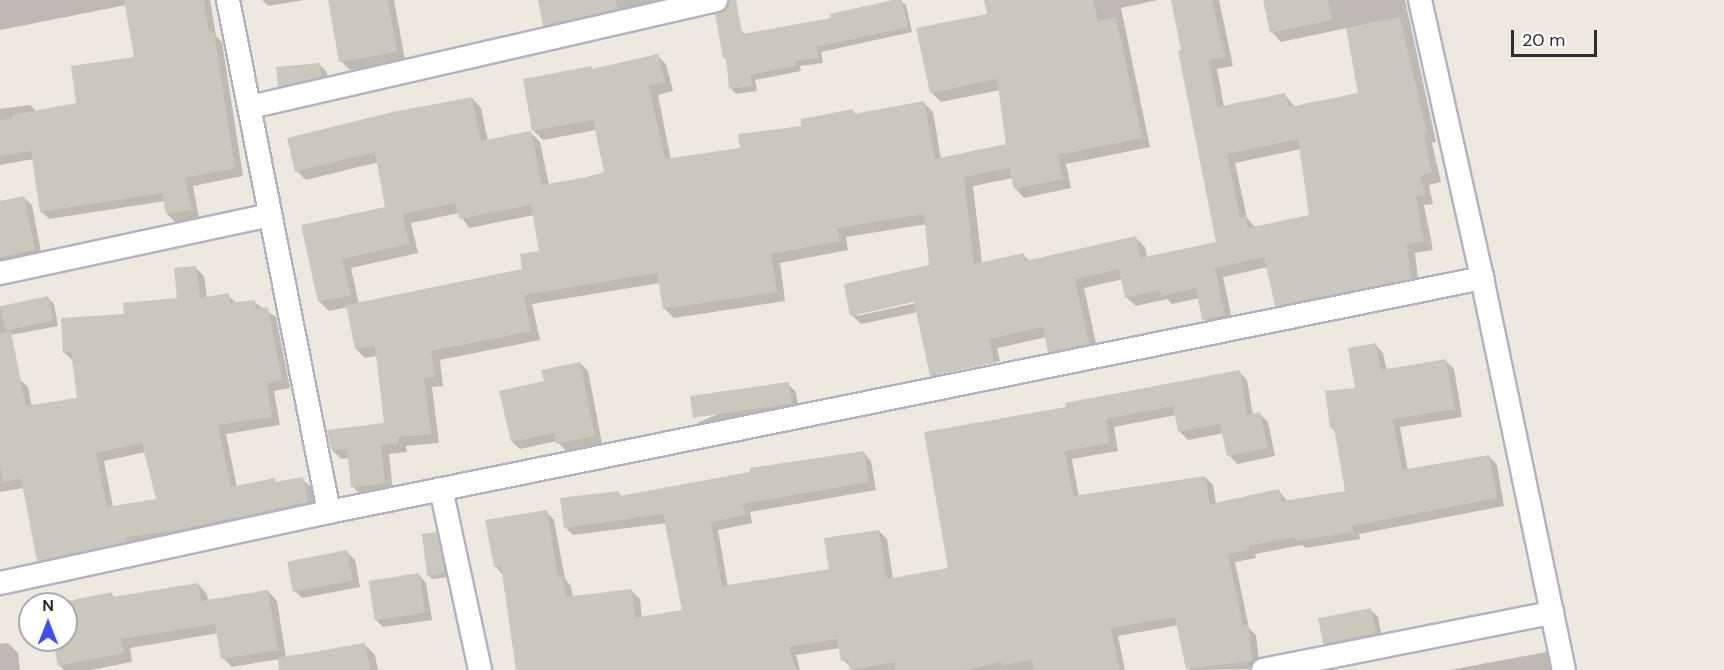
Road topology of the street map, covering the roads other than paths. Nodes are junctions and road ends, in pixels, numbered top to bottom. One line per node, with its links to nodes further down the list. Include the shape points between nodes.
1 (228, 0): 4 (street)
2 (716, 0): 4 (street)
3 (1420, 0): 7 (street)
4 (250, 107): 5 (street)
5 (270, 215): 6 (street); 9 (street)
6 (0, 273)
7 (1482, 278): 8 (street); 11 (street)
8 (441, 489): 9 (street); 12 (street)
9 (329, 512): 10 (street)
10 (0, 583)
11 (1552, 613): 13 (street); 14 (street)
12 (480, 670)
13 (1263, 670)
14 (1564, 670)

